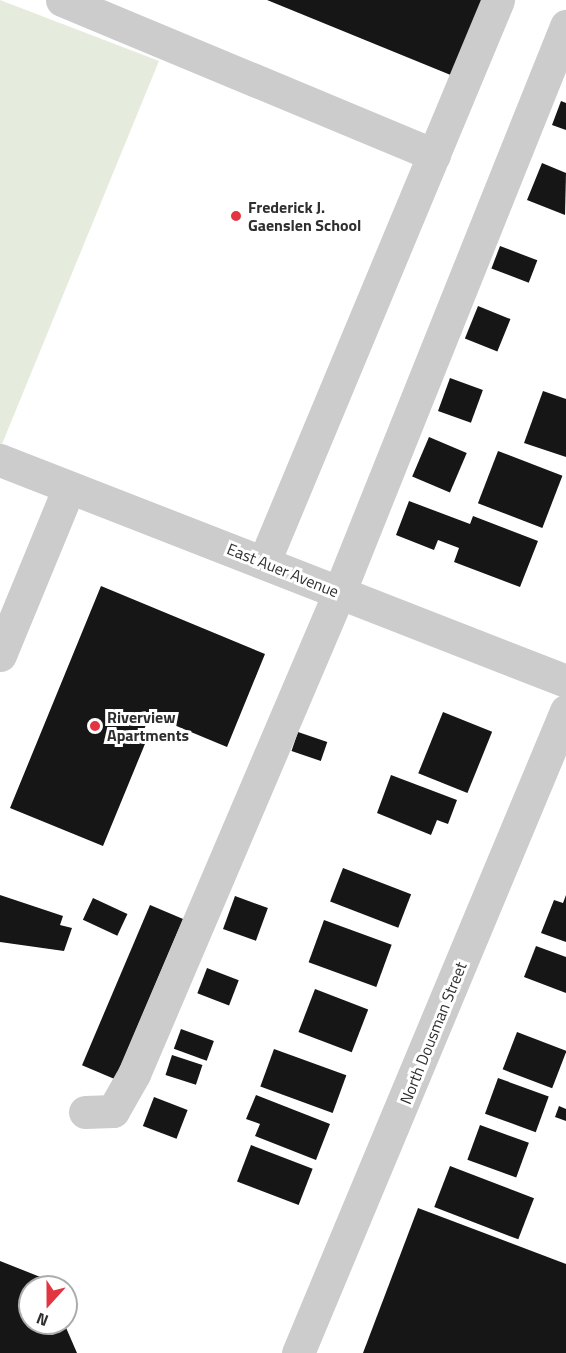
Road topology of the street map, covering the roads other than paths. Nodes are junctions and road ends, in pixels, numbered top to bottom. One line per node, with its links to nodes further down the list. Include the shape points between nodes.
1 (62, 0): 4 (street)
2 (498, 0): 4 (street)
3 (566, 26): 8 (street)
4 (434, 155): 7 (street)
5 (0, 460): 6 (street, East Auer Avenue)
6 (69, 488): 7 (street, East Auer Avenue); 9 (street)
7 (264, 562): 8 (street, East Auer Avenue)
8 (339, 592): 10 (street, East Auer Avenue); 12 (street, via 125,1095 106,1114)
9 (0, 655)
10 (566, 681)
11 (566, 711): 13 (street, North Dousman Street)
12 (85, 1112)
13 (298, 1353)

